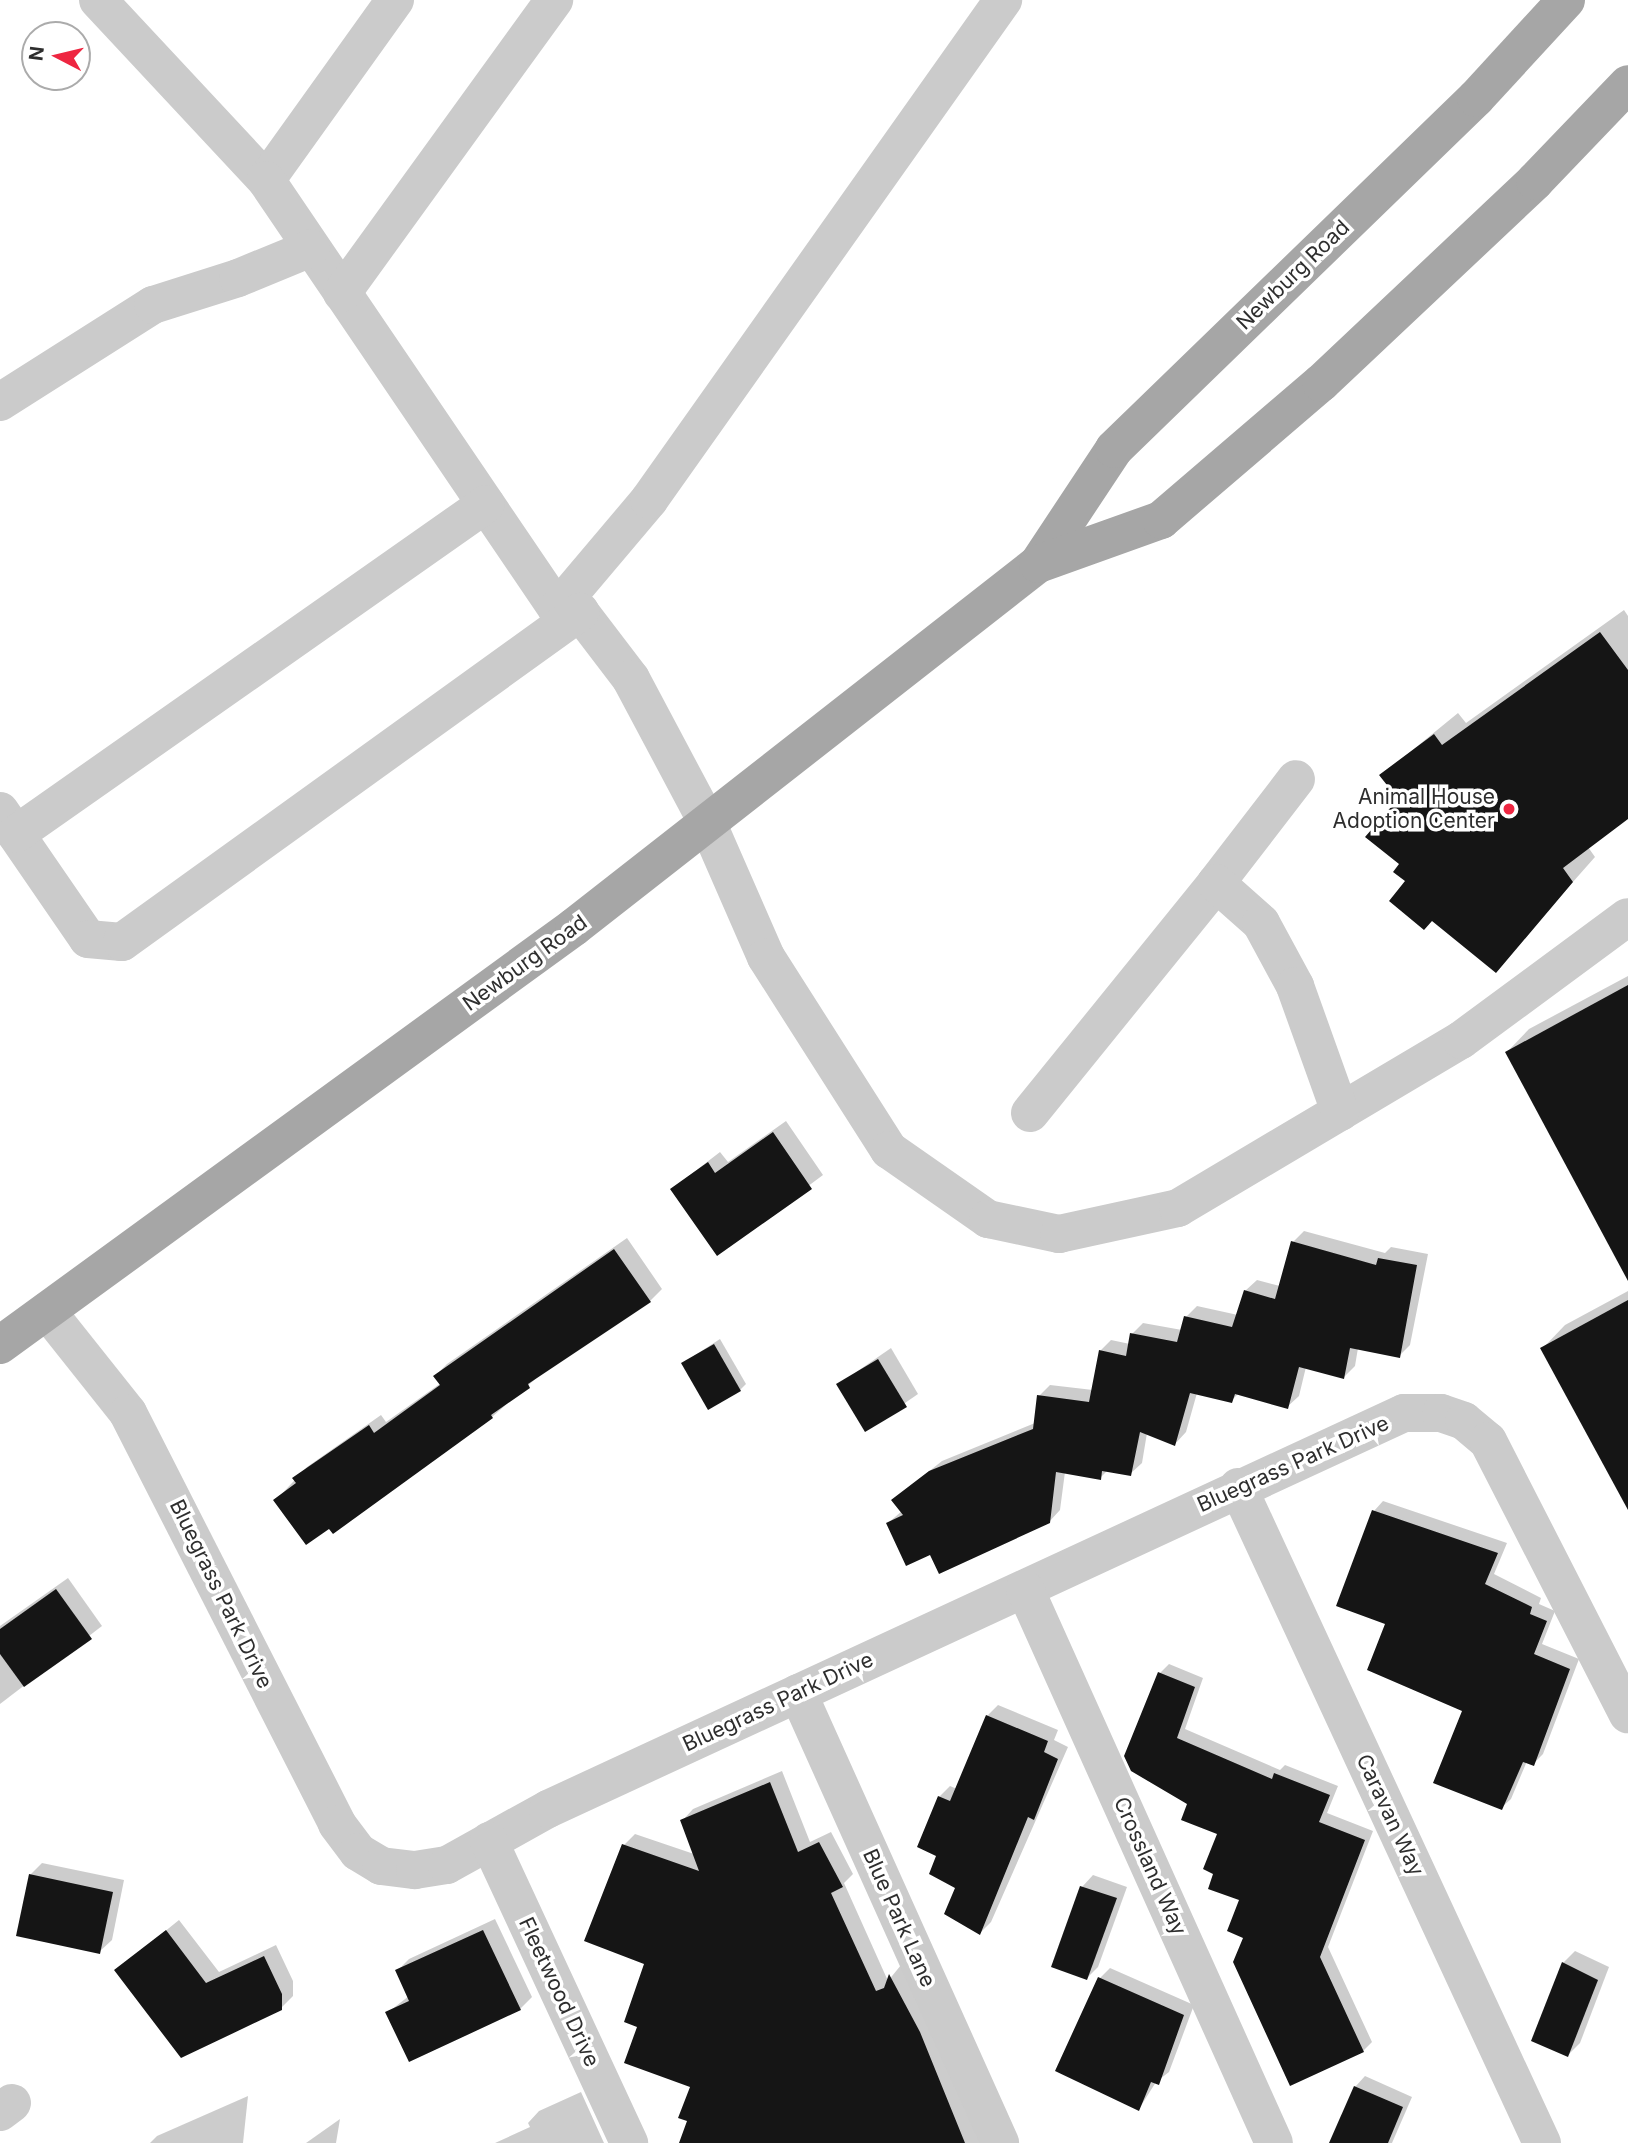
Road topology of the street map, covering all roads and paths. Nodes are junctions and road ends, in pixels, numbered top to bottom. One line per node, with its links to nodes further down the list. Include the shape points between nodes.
1 (98, 0): 7 (street)
2 (395, 0): 7 (street)
3 (554, 0): 9 (street)
4 (1003, 0): 13 (street)
5 (1566, 0): 12 (main road, Newburg Road, via 1476,98 1114,449)
6 (1628, 84): 12 (main road, Newburg Road, via 1535,181 1321,383 1161,520)
7 (266, 180): 8 (street)
8 (311, 247): 9 (street); 10 (street, via 238,278 153,305)
9 (342, 293): 11 (street)
10 (0, 402)
11 (486, 504): 13 (street); 15 (street)
12 (1038, 564): 16 (main road, Newburg Road)
13 (569, 611): 15 (street, via 122,942 88,939); 16 (street, via 631,679)
14 (1296, 779): 17 (street)
15 (8, 822)
16 (706, 822): 19 (street, via 766,957 889,1150 988,1219 1059,1234 1178,1208); 21 (main road, Newburg Road, via 574,927)
17 (1216, 883): 19 (street, via 1261,923 1295,986); 20 (street)
18 (1628, 917): 19 (street, via 1461,1040)
19 (1340, 1112)
20 (1030, 1113)
21 (47, 1311): 22 (main road, Newburg Road); 27 (street, Bluegrass Park Drive, via 128,1413 307,1769 358,1852 381,1866 415,1870 447,1865)
22 (0, 1345)
23 (1238, 1488): 24 (street, Bluegrass Park Drive); 26 (street, Bluegrass Park Drive, via 1404,1413 1441,1413 1464,1421 1497,1454); 31 (street, Caravan Way)
24 (1026, 1589): 25 (street, Bluegrass Park Drive); 30 (street, Crossland Way)
25 (797, 1693): 27 (street, Bluegrass Park Drive); 29 (street, Blue Park Lane)
26 (1628, 1714)
27 (489, 1841): 28 (street, Fleetwood Drive)
28 (629, 2143)
29 (1000, 2143)
30 (1274, 2143)
31 (1542, 2143)

